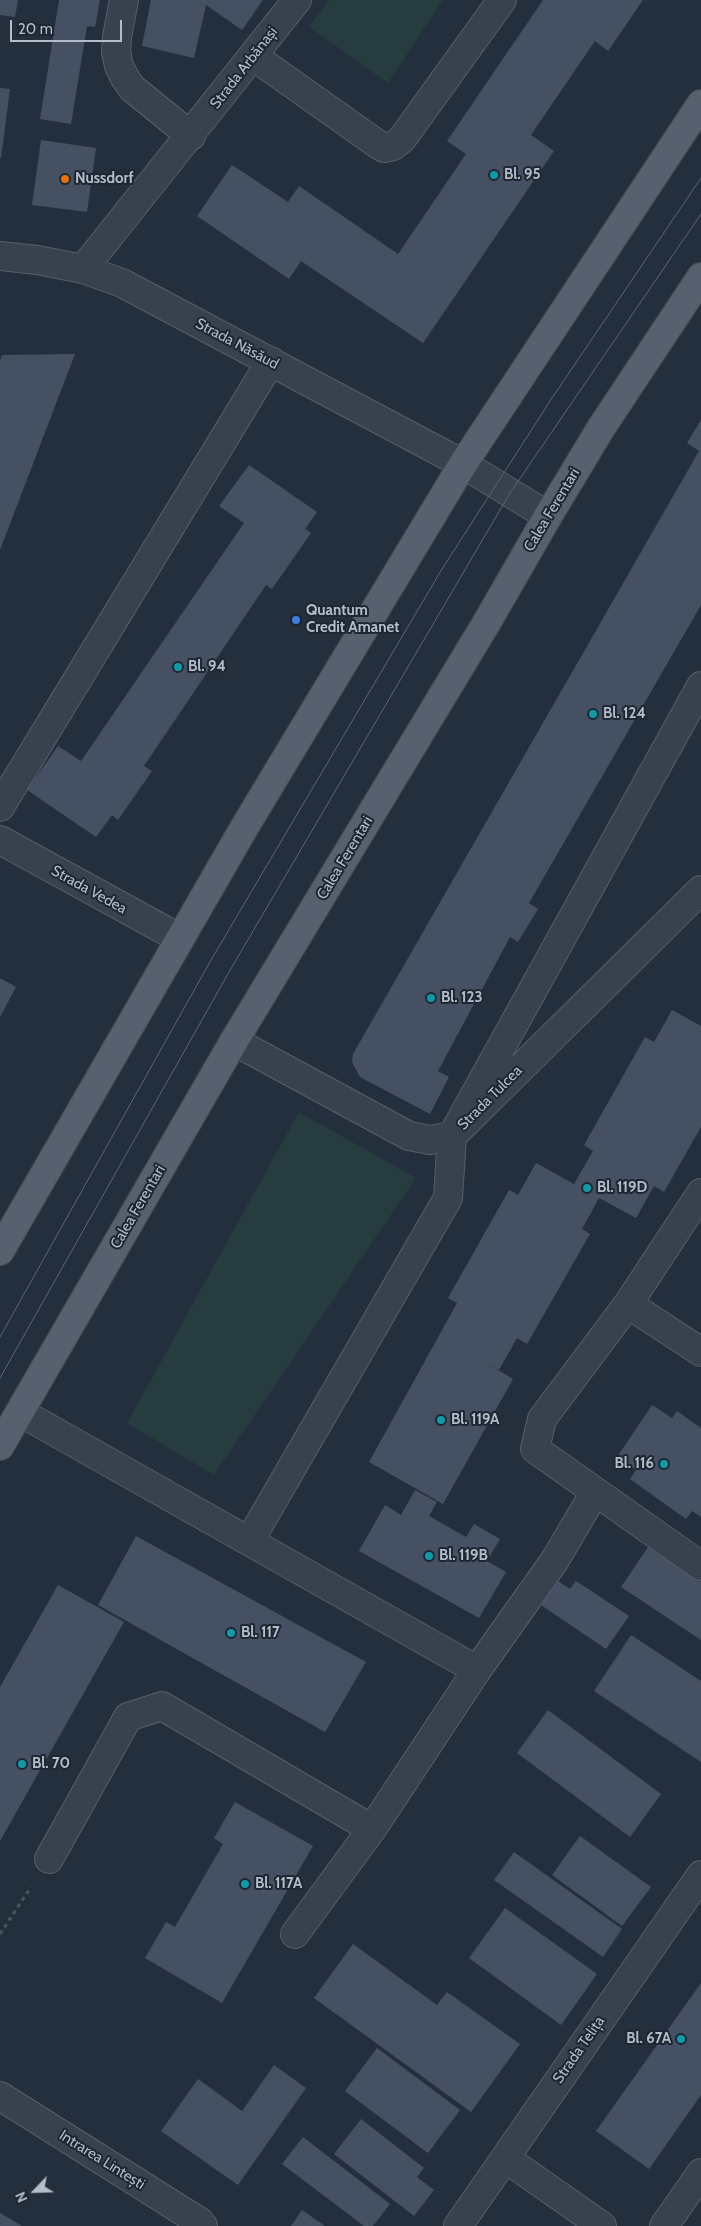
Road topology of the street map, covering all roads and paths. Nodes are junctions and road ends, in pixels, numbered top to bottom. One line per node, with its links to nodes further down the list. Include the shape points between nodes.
1 (124, 0): 6 (street, via 116,37 119,66 132,88)
2 (297, 0): 4 (street, Strada Arbănași)
3 (502, 0): 4 (street, via 402,139 393,146 384,148 376,143)
4 (253, 56): 6 (street, Strada Arbănași)
5 (701, 104): 11 (main road)
6 (191, 136): 8 (street, Strada Arbănași)
7 (0, 256): 8 (street, Strada Năsăud)
8 (83, 269): 10 (street, Strada Năsăud, via 122,283)
9 (701, 277): 12 (main road, Calea Ferentari, via 601,428)
10 (271, 361): 11 (street, Strada Năsăud); 14 (street)
11 (463, 464): 12 (street, Strada Năsăud); 17 (main road)
12 (548, 516): 18 (main road, Calea Ferentari)
13 (701, 686): 19 (street)
14 (0, 807)
15 (0, 840): 17 (street, Strada Vedea)
16 (701, 890): 19 (street, Strada Tulcea)
17 (179, 938): 21 (main road)
18 (234, 1041): 19 (street, Strada Tulcea, via 409,1136 430,1140); 24 (main road, Calea Ferentari)
19 (452, 1136): 27 (street, via 448,1198)
20 (701, 1193): 22 (street)
21 (0, 1251)
22 (628, 1304): 23 (street); 26 (street, via 542,1419 535,1449)
23 (701, 1352)
24 (20, 1412): 25 (main road, Calea Ferentari); 27 (street)
25 (0, 1446)
26 (594, 1492): 28 (street); 29 (street, via 555,1560)
27 (250, 1540): 29 (street)
28 (701, 1566)
29 (477, 1670): 30 (street)
30 (372, 1828): 31 (street, via 162,1706 128,1717); 34 (street)
31 (49, 1859): 33 (path)
32 (701, 1875): 36 (street, Strada Telița)
33 (0, 1934)
34 (295, 1934)
35 (0, 2096): 38 (street, Intrarea Lintești)
36 (505, 2158): 39 (street, Strada Telița); 40 (street)
37 (701, 2173): 41 (street)
38 (203, 2226)
39 (458, 2226)
40 (602, 2226)
41 (664, 2226)

